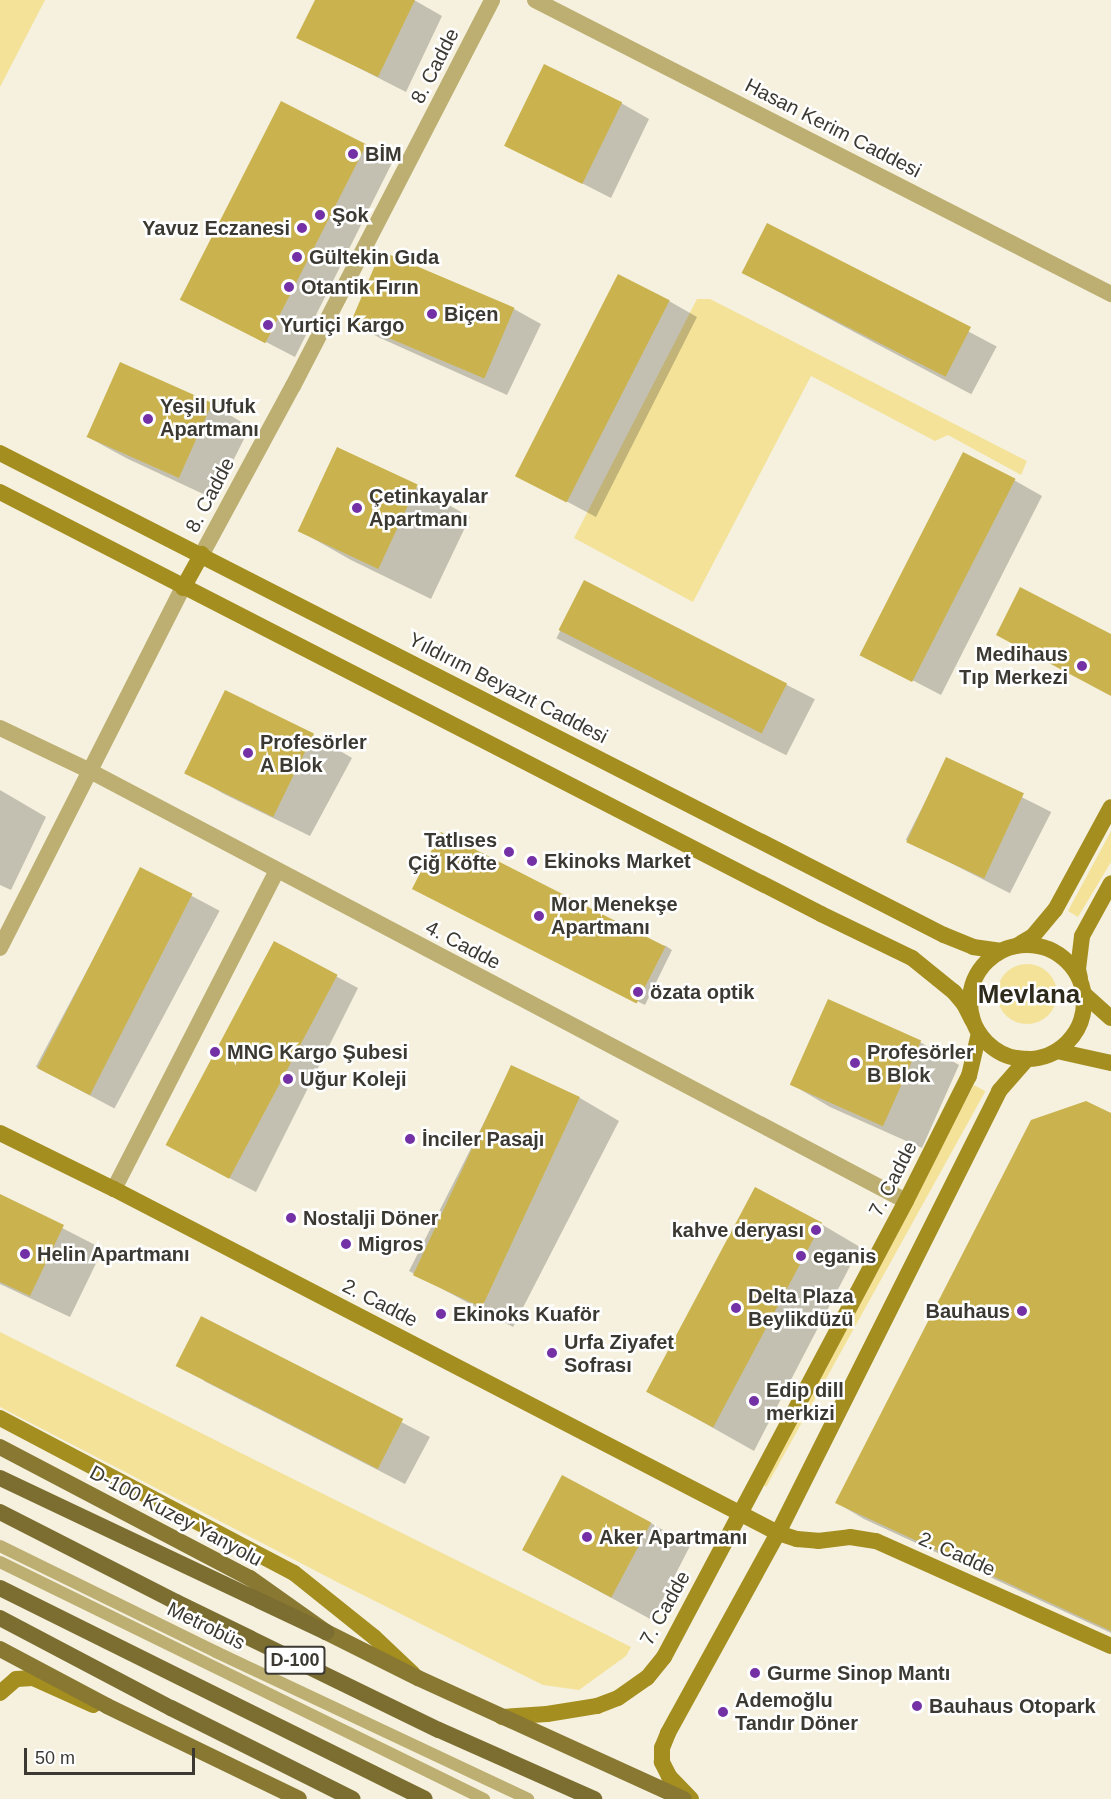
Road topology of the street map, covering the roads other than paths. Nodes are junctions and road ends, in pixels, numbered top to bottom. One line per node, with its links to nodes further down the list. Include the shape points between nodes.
1 (492, 0): 6 (street, 8. Cadde)
2 (535, 0): 3 (street, Hasan Kerim Caddesi)
3 (1111, 294)
4 (0, 453): 6 (main road, Yıldırım Beyazıt Caddesi)
5 (0, 492): 7 (main road)
6 (202, 554): 7 (main road, 8. Cadde); 15 (main road, Yıldırım Beyazıt Caddesi, via 944,935 973,947)
7 (183, 588): 9 (street, 8. Cadde); 18 (main road, via 912,958 954,992)
8 (0, 728): 9 (street, 4. Cadde)
9 (90, 771): 11 (street, 4. Cadde); 14 (street, 8. Cadde)
10 (1111, 807): 13 (main road, via 1055,910 1033,936)
11 (277, 871): 23 (street); 24 (street, 4. Cadde)
12 (1111, 883): 16 (main road, via 1082,936 1078,969)
13 (1018, 945): 15 (main road); 16 (main road, via 1038,945 1055,952 1070,964)
14 (0, 948)
15 (1000, 951): 18 (main road, via 977,973 969,1004)
16 (1082, 987): 17 (main road); 19 (main road, via 1083,1012 1078,1028)
17 (1111, 1018)
18 (975, 1027): 20 (main road, via 1000,1052); 24 (main road, 7. Cadde, via 969,1076)
19 (1057, 1051): 20 (main road); 21 (main road)
20 (1027, 1059): 30 (main road, via 999,1091)
21 (1111, 1063)
22 (0, 1133): 23 (main road, 2. Cadde)
23 (114, 1189): 28 (main road, 2. Cadde)
24 (906, 1201): 28 (main road, 7. Cadde)
25 (0, 1418): 38 (main road, via 294,1573)
26 (0, 1447): 35 (main road, D-100 Kuzey Yanyolu, via 250,1578)
27 (0, 1478): 35 (highway)
28 (741, 1511): 30 (main road, 2. Cadde); 41 (main road, 7. Cadde, via 664,1657 648,1678 618,1698 597,1706)
29 (0, 1512): 47 (highway, D-100, via 439,1730)
30 (778, 1533): 36 (main road, 2. Cadde, via 819,1541 850,1536 876,1541); 49 (main road, via 668,1732 662,1762 669,1776)
31 (0, 1546): 46 (lane, Metrobüs)
32 (0, 1562): 45 (lane, Metrobüs)
33 (0, 1588): 44 (highway)
34 (0, 1618): 43 (highway)
35 (326, 1632): 38 (main road, D-100 Kuzey Yanyolu)
36 (1111, 1646)
37 (0, 1649): 40 (main road)
38 (418, 1678): 41 (main road)
39 (0, 1693): 40 (main road, via 16,1679 33,1678 91,1704)
40 (107, 1706): 42 (main road)
41 (502, 1717): 48 (main road)
42 (299, 1799)
43 (353, 1799)
44 (425, 1799)
45 (484, 1799)
46 (528, 1799)
47 (594, 1799)
48 (684, 1799)
49 (692, 1799)

